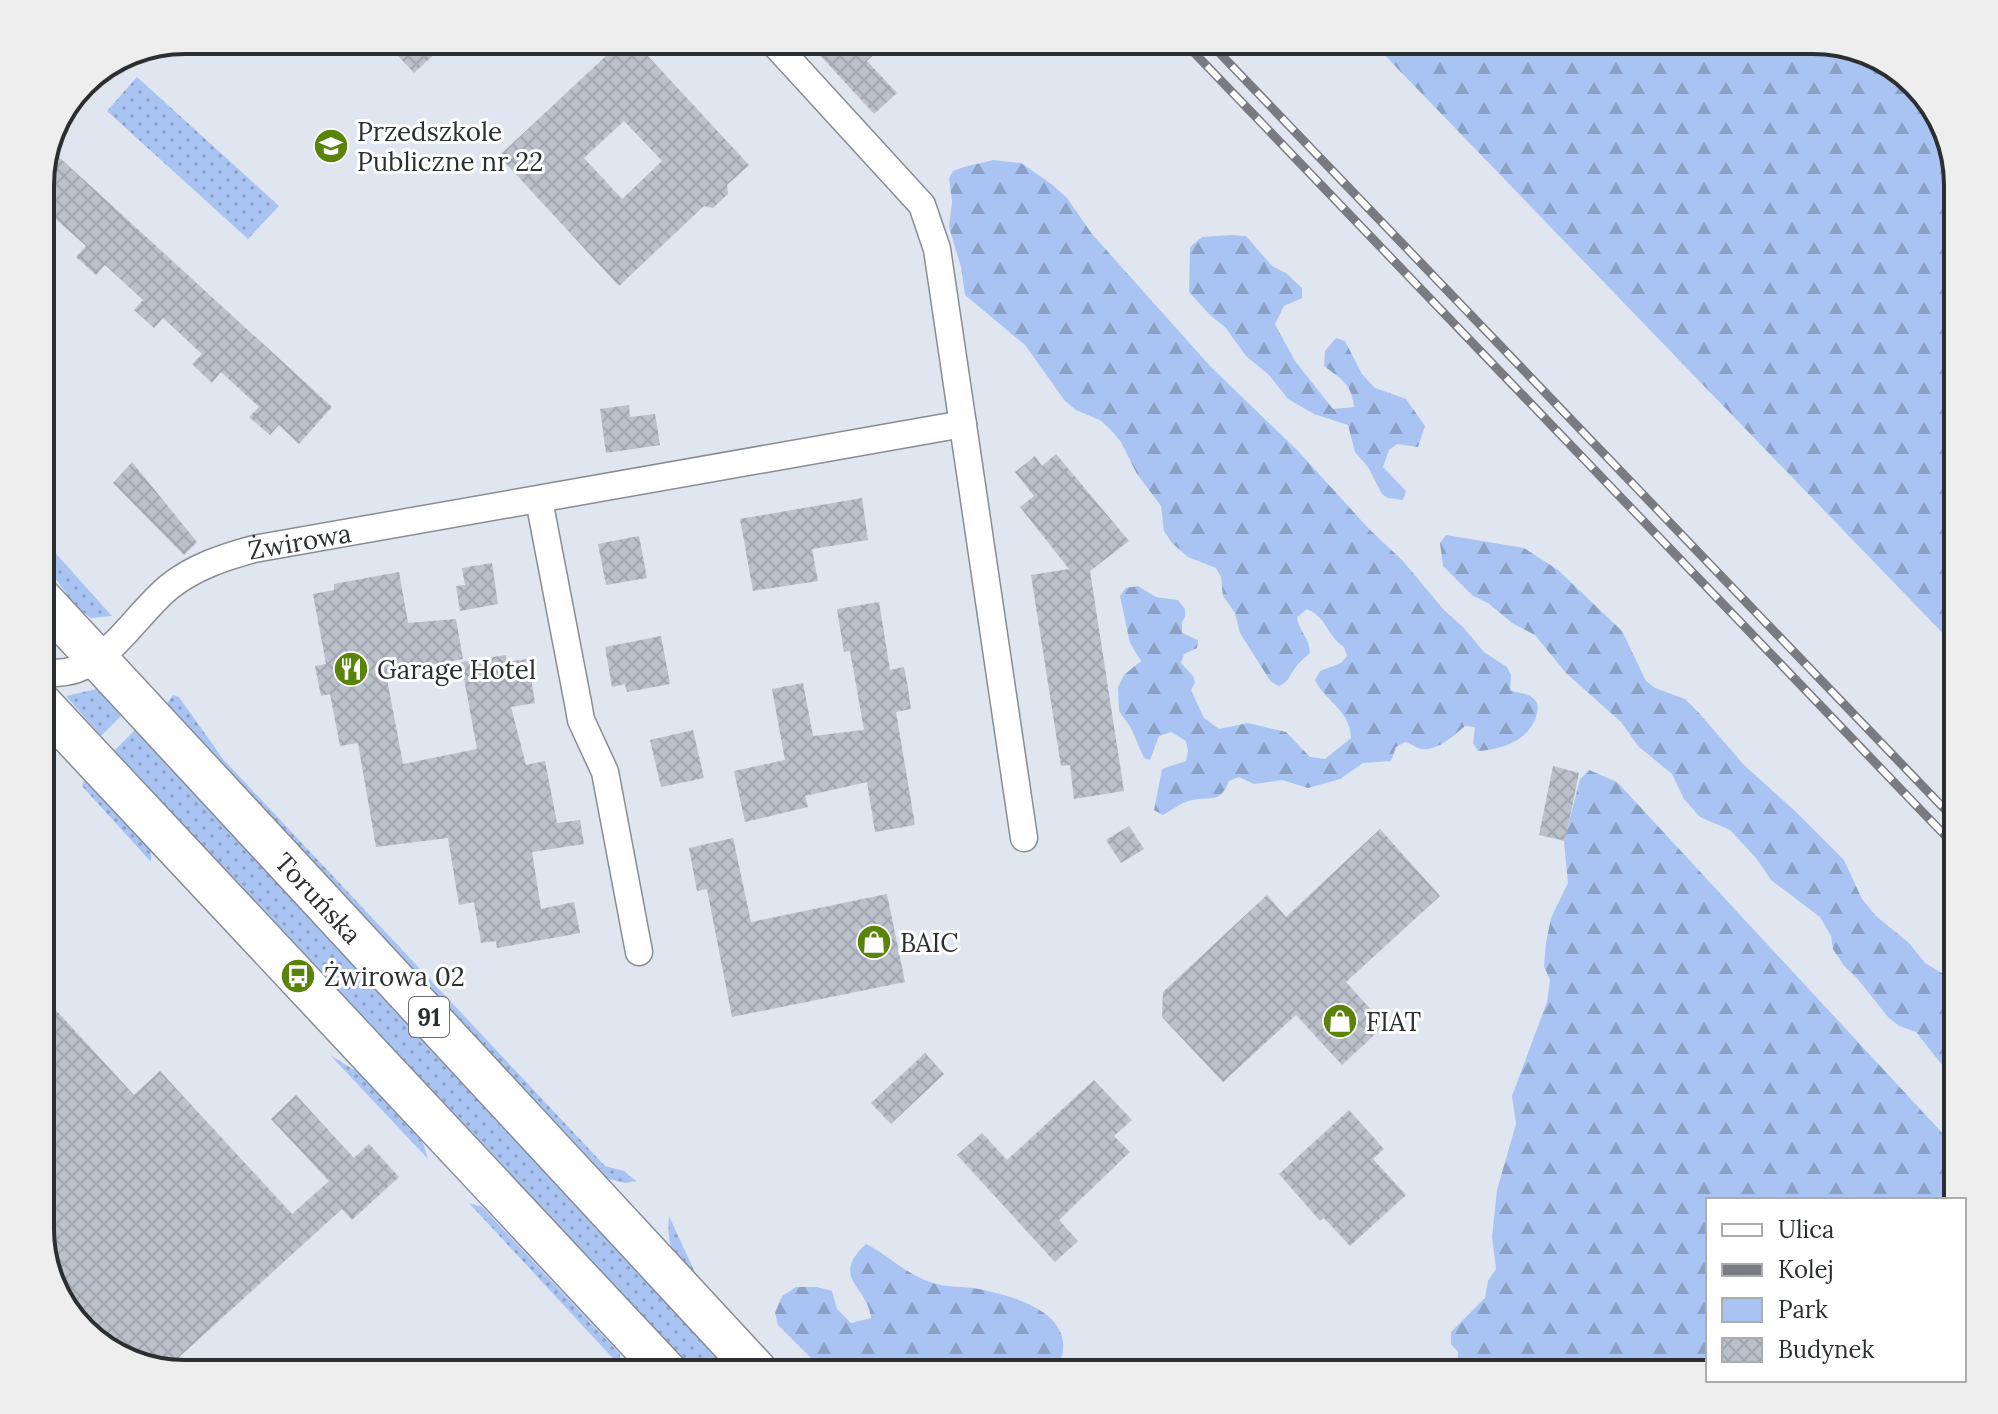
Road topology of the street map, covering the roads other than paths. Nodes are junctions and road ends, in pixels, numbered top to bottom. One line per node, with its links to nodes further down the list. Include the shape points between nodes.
1 (784, 54): 2 (street, via 922,205 937,249)
2 (963, 424): 3 (street, Żwirowa); 8 (street)
3 (539, 500): 5 (street, Żwirowa, via 293,541 217,560 169,587); 9 (street, via 581,720 605,772)
4 (54, 612): 5 (main road, Toruńska / 91)
5 (98, 659): 6 (street, via 75,672); 11 (main road, Toruńska / 91)
6 (54, 674)
7 (54, 717): 10 (main road)
8 (1024, 838)
9 (639, 952)
10 (656, 1360)
11 (747, 1360)

